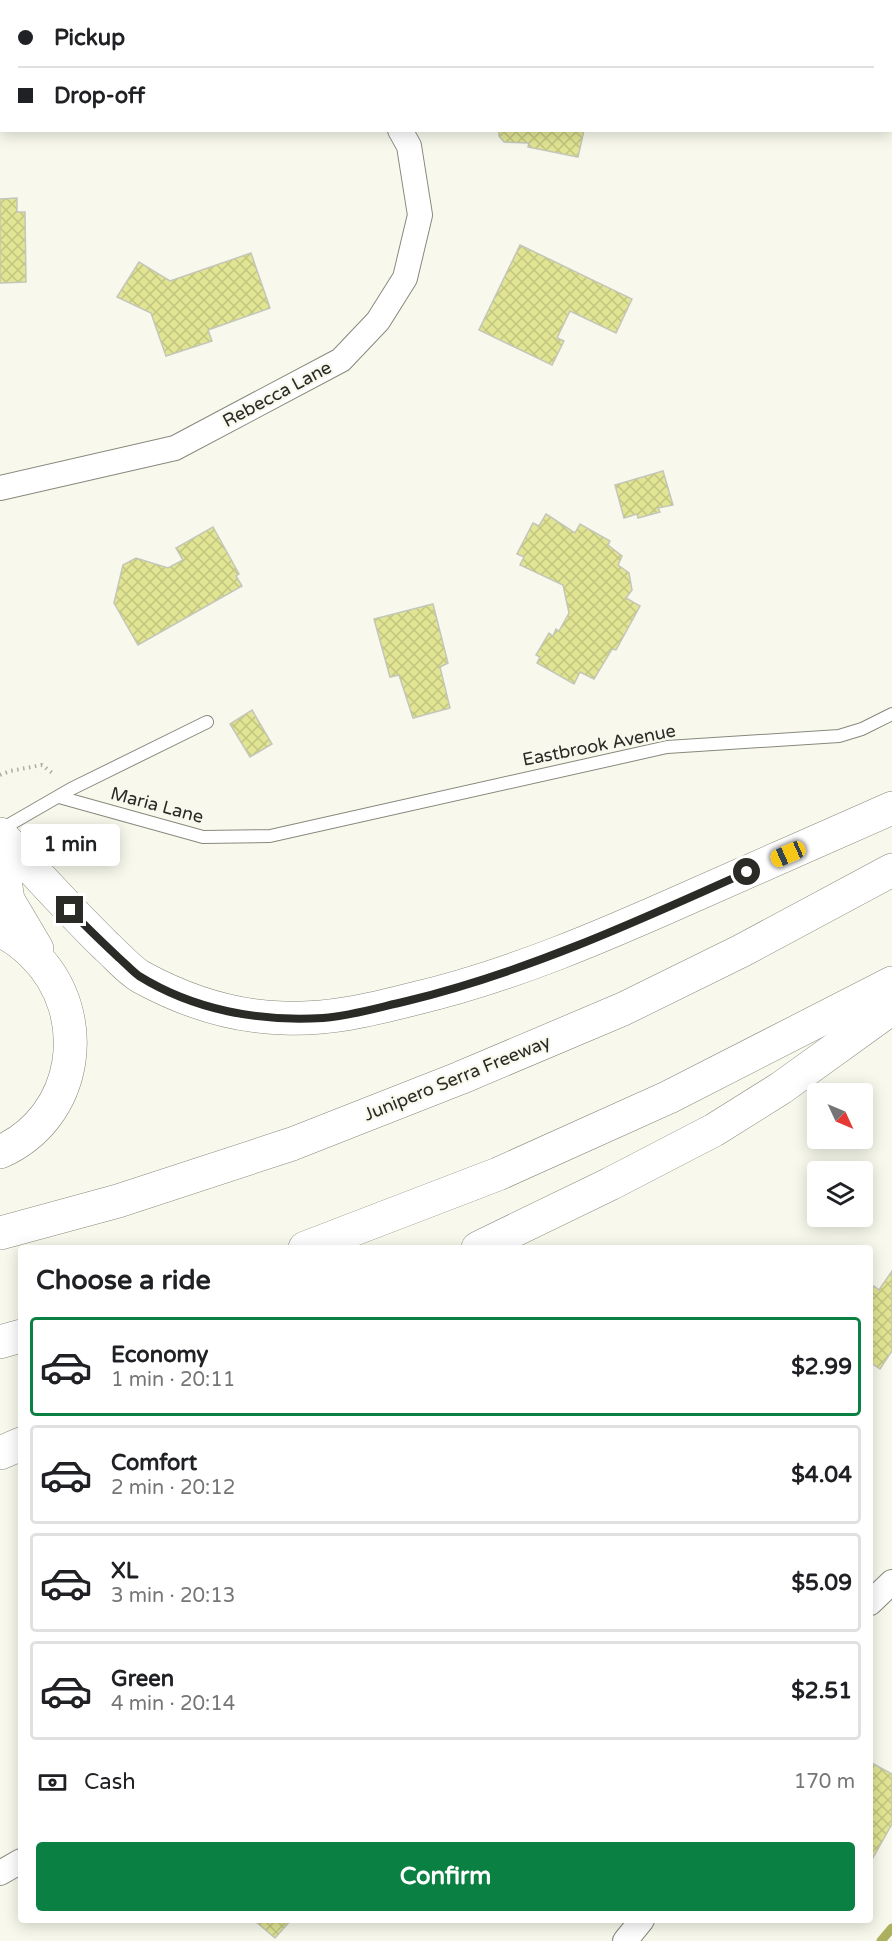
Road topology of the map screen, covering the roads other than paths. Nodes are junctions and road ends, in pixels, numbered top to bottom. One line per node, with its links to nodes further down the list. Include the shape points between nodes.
1 (401, 132): 2 (street, Rebecca Lane, via 409,146 420,215 405,278 378,321 341,360 175,447)
2 (0, 488)
3 (892, 714): 7 (lane, Eastbrook Avenue, via 839,736 667,747)
4 (207, 722): 5 (lane)
5 (59, 796): 7 (lane, Maria Lane, via 203,837 270,836); 8 (lane)
6 (892, 808): 8 (highway, via 549,957 443,992 324,1018 244,1015 172,993 137,975 84,925)
7 (383, 810)
8 (0, 832)
9 (0, 849): 13 (highway, via 8,900)
10 (892, 870): 16 (highway, Junipero Serra Freeway, via 623,1009 459,1078 292,1144 118,1202)
11 (0, 931): 13 (highway, via 26,947)
12 (892, 983): 17 (highway, via 605,1126 498,1174)
13 (57, 984): 15 (highway, via 72,1042 69,1069 57,1100 36,1128)
14 (892, 1008): 18 (highway, via 781,1088 714,1130)
15 (0, 1152)
16 (0, 1233)
17 (313, 1245)
18 (484, 1245)
19 (18, 1337): 20 (highway)
20 (0, 1342)
21 (18, 1445): 22 (highway)
22 (0, 1453)
23 (892, 1582): 24 (street)
24 (873, 1600)
25 (18, 1863): 26 (street)
26 (0, 1873)
27 (640, 1923): 28 (street)
28 (625, 1941)

